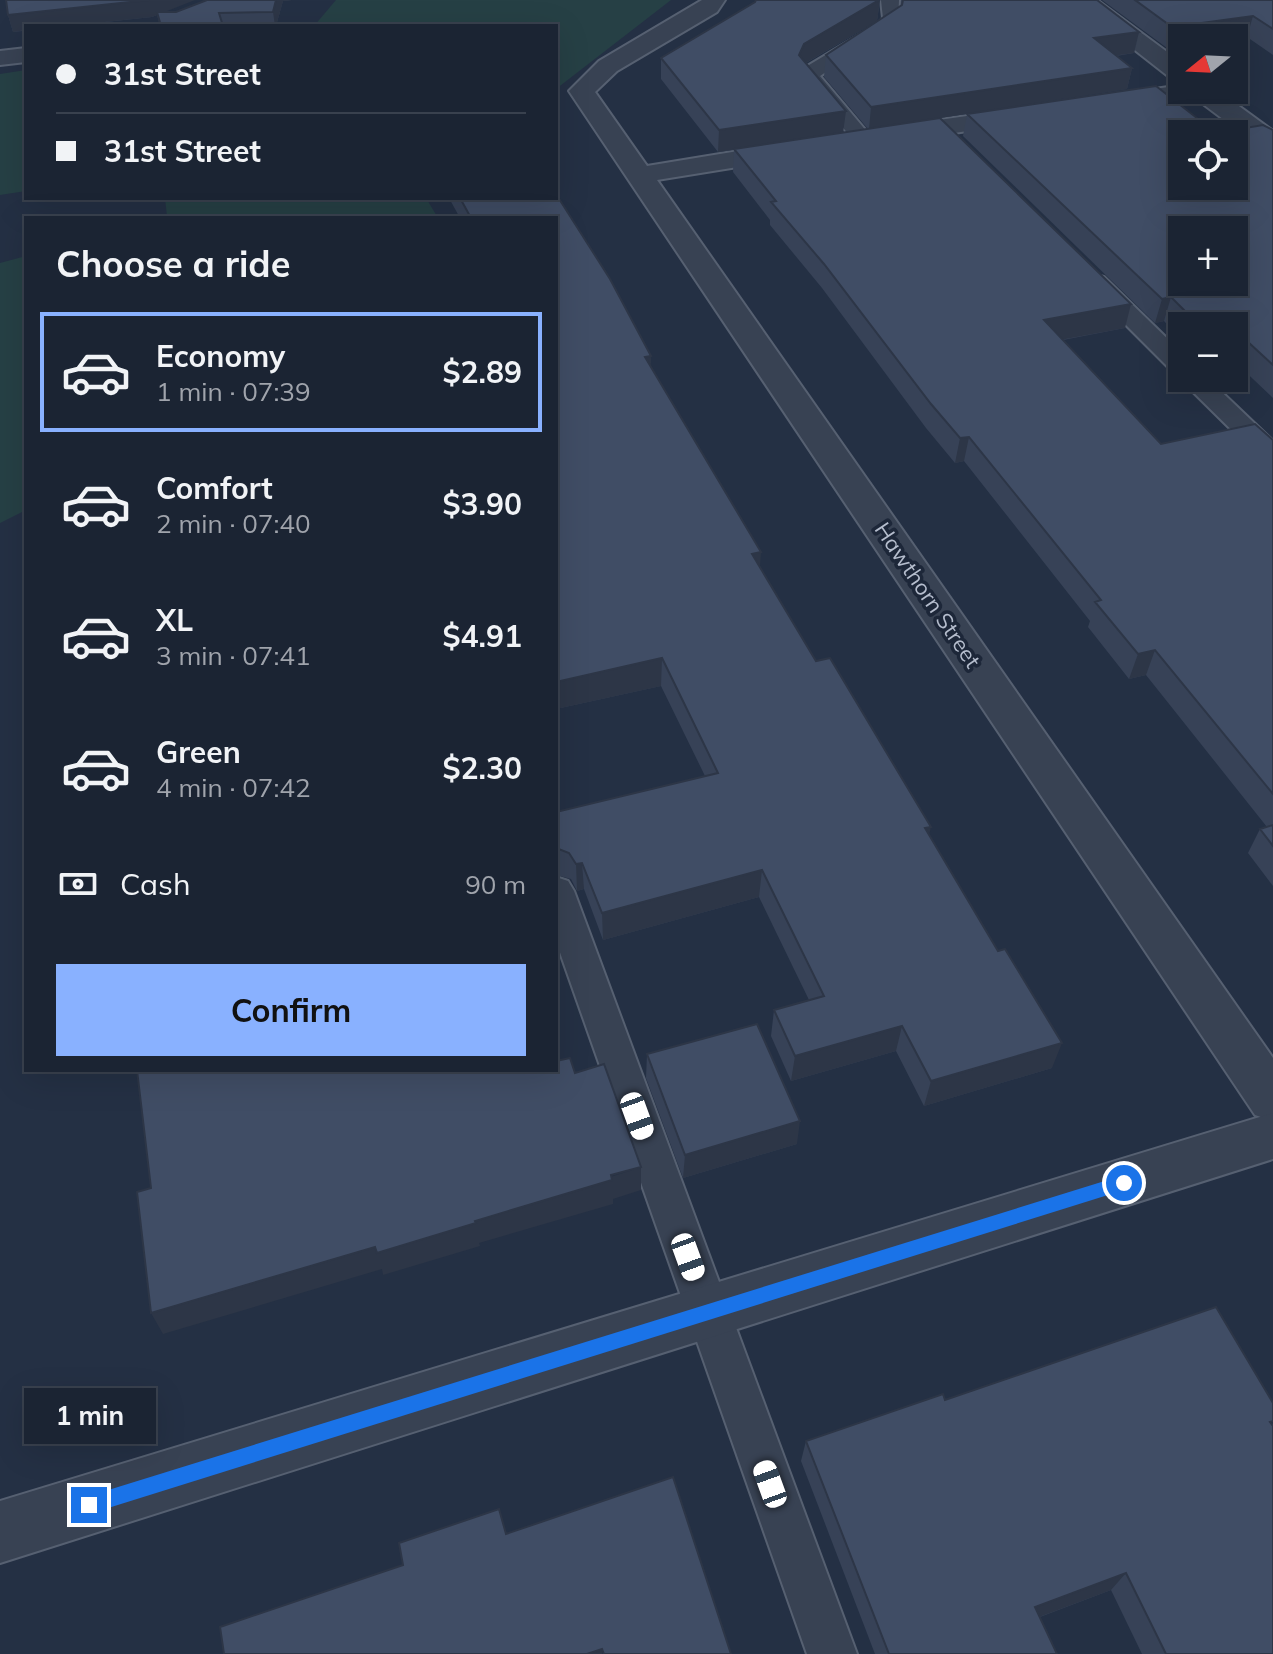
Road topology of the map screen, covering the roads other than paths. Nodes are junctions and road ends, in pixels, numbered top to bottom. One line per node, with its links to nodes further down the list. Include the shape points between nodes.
1 (714, 0): 17 (street, Hawthorn Street, via 608,66 582,91)
2 (890, 0): 14 (lane, via 892,19 885,27 810,77)
3 (1082, 0): 6 (street)
4 (24, 55): 5 (street)
5 (0, 58)
6 (1168, 64)
7 (1168, 94): 10 (street)
8 (1261, 102): 11 (street)
9 (1219, 104): 11 (street)
10 (1081, 107)
11 (1225, 108): 15 (street)
12 (1049, 112): 13 (street)
13 (939, 128): 14 (street); 16 (lane)
14 (863, 139): 17 (street)
15 (1273, 144)
16 (961, 150)
17 (639, 175): 23 (street, Hawthorn Street)
18 (1083, 269): 19 (lane)
19 (1168, 353)
20 (1207, 392): 21 (lane)
21 (1273, 456)
22 (558, 897): 25 (lane)
23 (1273, 1099)
24 (1273, 1136): 25 (street)
25 (708, 1313): 26 (street); 27 (lane)
26 (0, 1532)
27 (832, 1654)

